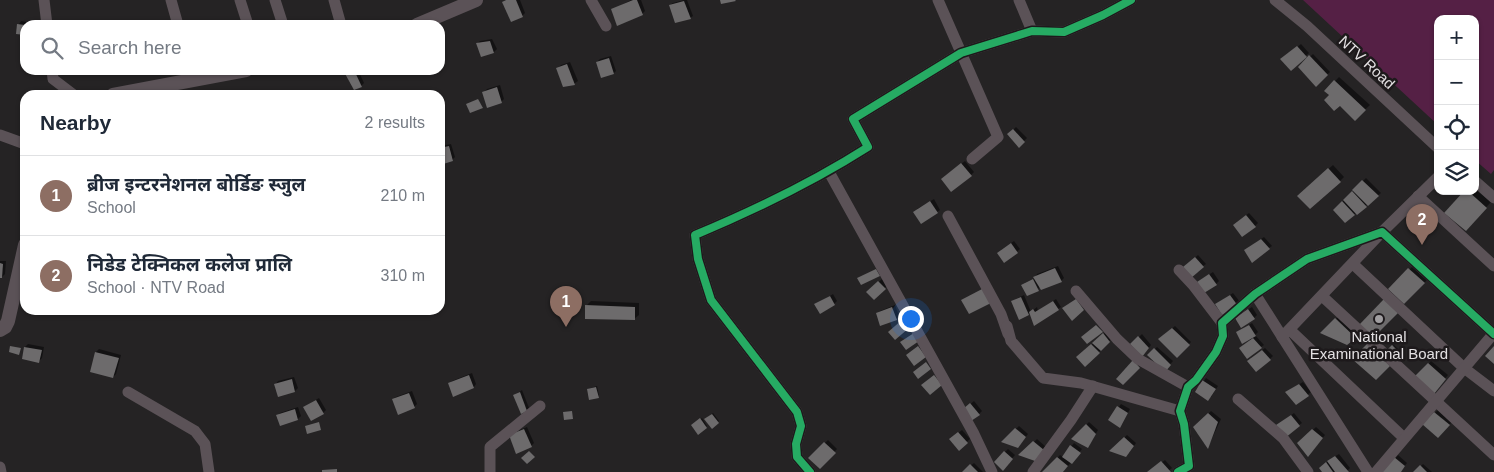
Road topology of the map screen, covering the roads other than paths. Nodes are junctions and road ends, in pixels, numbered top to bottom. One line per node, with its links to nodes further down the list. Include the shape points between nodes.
1 (44, 0): 12 (street)
2 (171, 0): 13 (street)
3 (240, 0): 14 (street)
4 (275, 0): 15 (street)
5 (334, 0): 16 (street)
6 (476, 0): 17 (street)
7 (591, 0): 18 (street)
8 (938, 0): 20 (street)
9 (1019, 0): 19 (street)
10 (1131, 0): 19 (street, via 1064,32)
11 (1275, 0): 27 (street, NTV Road)
12 (46, 20)
13 (177, 20)
14 (246, 20)
15 (281, 20)
16 (340, 20)
17 (429, 20)
18 (606, 26)
19 (1032, 30): 20 (street)
20 (961, 53): 28 (street, via 998,137); 29 (street, via 854,119 868,147)
21 (53, 75): 23 (street, via 53,79)
22 (219, 75): 24 (street)
23 (67, 90)
24 (140, 90)
25 (0, 134): 26 (street)
26 (20, 142)
27 (1434, 144)
28 (972, 159)
29 (829, 172): 64 (street, via 749,213 695,235 698,259 711,300 797,412 801,426 796,444 798,457); 65 (street)
30 (1434, 181): 32 (street)
31 (1479, 185): 33 (street)
32 (1418, 196): 35 (street); 37 (street)
33 (1494, 198)
34 (948, 216): 48 (street, via 1001,314)
35 (1382, 232): 36 (street); 41 (street, via 1307,259); 47 (street)
36 (1353, 264): 42 (street); 49 (street)
37 (1494, 266)
38 (20, 267): 45 (street, via 8,321)
39 (1179, 270): 43 (street)
40 (1076, 291): 51 (street, via 1138,359)
41 (1255, 294): 43 (street); 46 (street)
42 (1322, 296): 46 (street); 55 (street)
43 (1222, 324): 51 (street, via 1223,336 1216,352)
44 (1007, 326): 48 (street)
45 (0, 330)
46 (1286, 334): 58 (street); 69 (street)
47 (1494, 334): 49 (street)
48 (1011, 341): 50 (street, via 1043,378)
49 (1464, 368): 52 (street); 55 (street)
50 (1093, 386): 57 (street); 66 (street)
51 (1188, 387): 57 (street)
52 (1494, 391)
53 (128, 392): 62 (street, via 195,430 205,444)
54 (1238, 399): 68 (street, via 1282,438)
55 (1436, 401): 58 (street); 59 (street)
56 (540, 406): 63 (street, via 490,447)
57 (1180, 411): 67 (street, via 1189,466)
58 (1404, 438): 69 (street)
59 (1494, 455)
60 (0, 467): 61 (street)
61 (1, 472)
62 (209, 472)
63 (490, 472)
64 (810, 472)
65 (992, 472)
66 (1033, 472)
67 (1178, 472)
68 (1308, 472)
69 (1375, 472)

